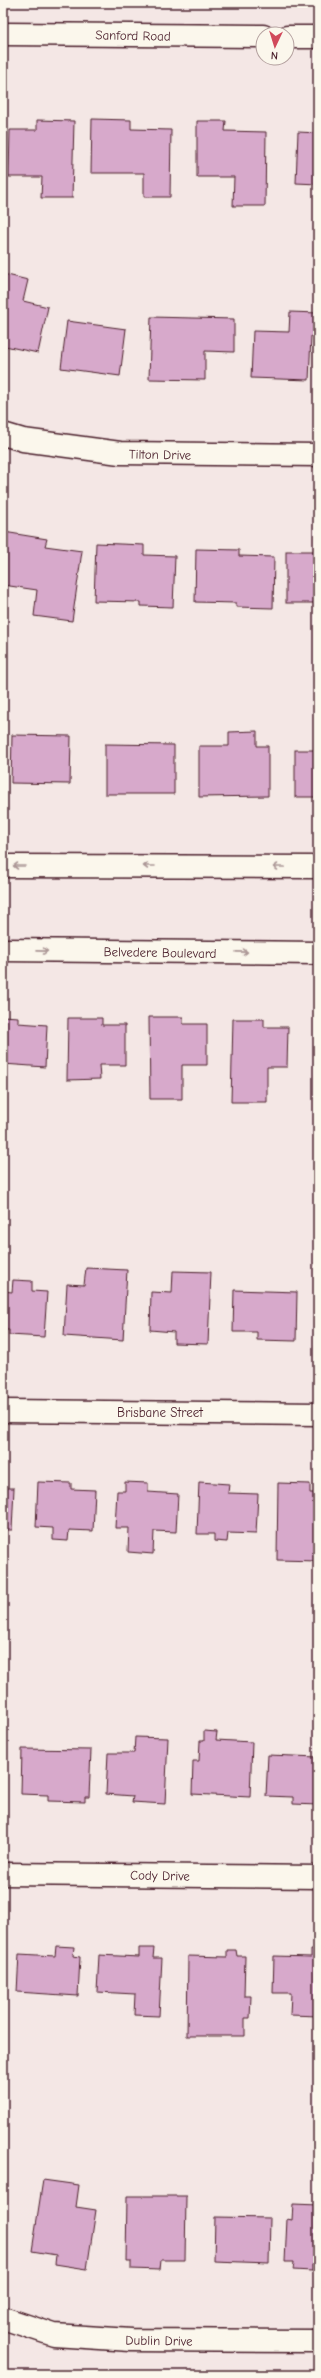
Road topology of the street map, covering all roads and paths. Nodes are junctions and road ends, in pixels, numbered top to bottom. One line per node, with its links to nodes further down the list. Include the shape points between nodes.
1 (3, 34): 2 (street, Sanford Road)
2 (255, 36)
3 (295, 37): 4 (street)
4 (318, 37)
5 (3, 434): 6 (street, Tilton Drive, via 23,440 120,453)
6 (318, 455)
7 (3, 866): 8 (street, one-way to 7)
8 (318, 867)
9 (3, 950): 10 (street, Belvedere Boulevard, one-way to 10)
10 (318, 953)
11 (318, 979): 12 (path)
12 (316, 1378)
13 (3, 1411): 14 (street, Brisbane Street)
14 (318, 1414)
15 (3, 1874): 16 (street, Cody Drive)
16 (318, 1877)
17 (3, 2318): 18 (street, Dublin Drive, via 54,2335 131,2340)
18 (318, 2341)

